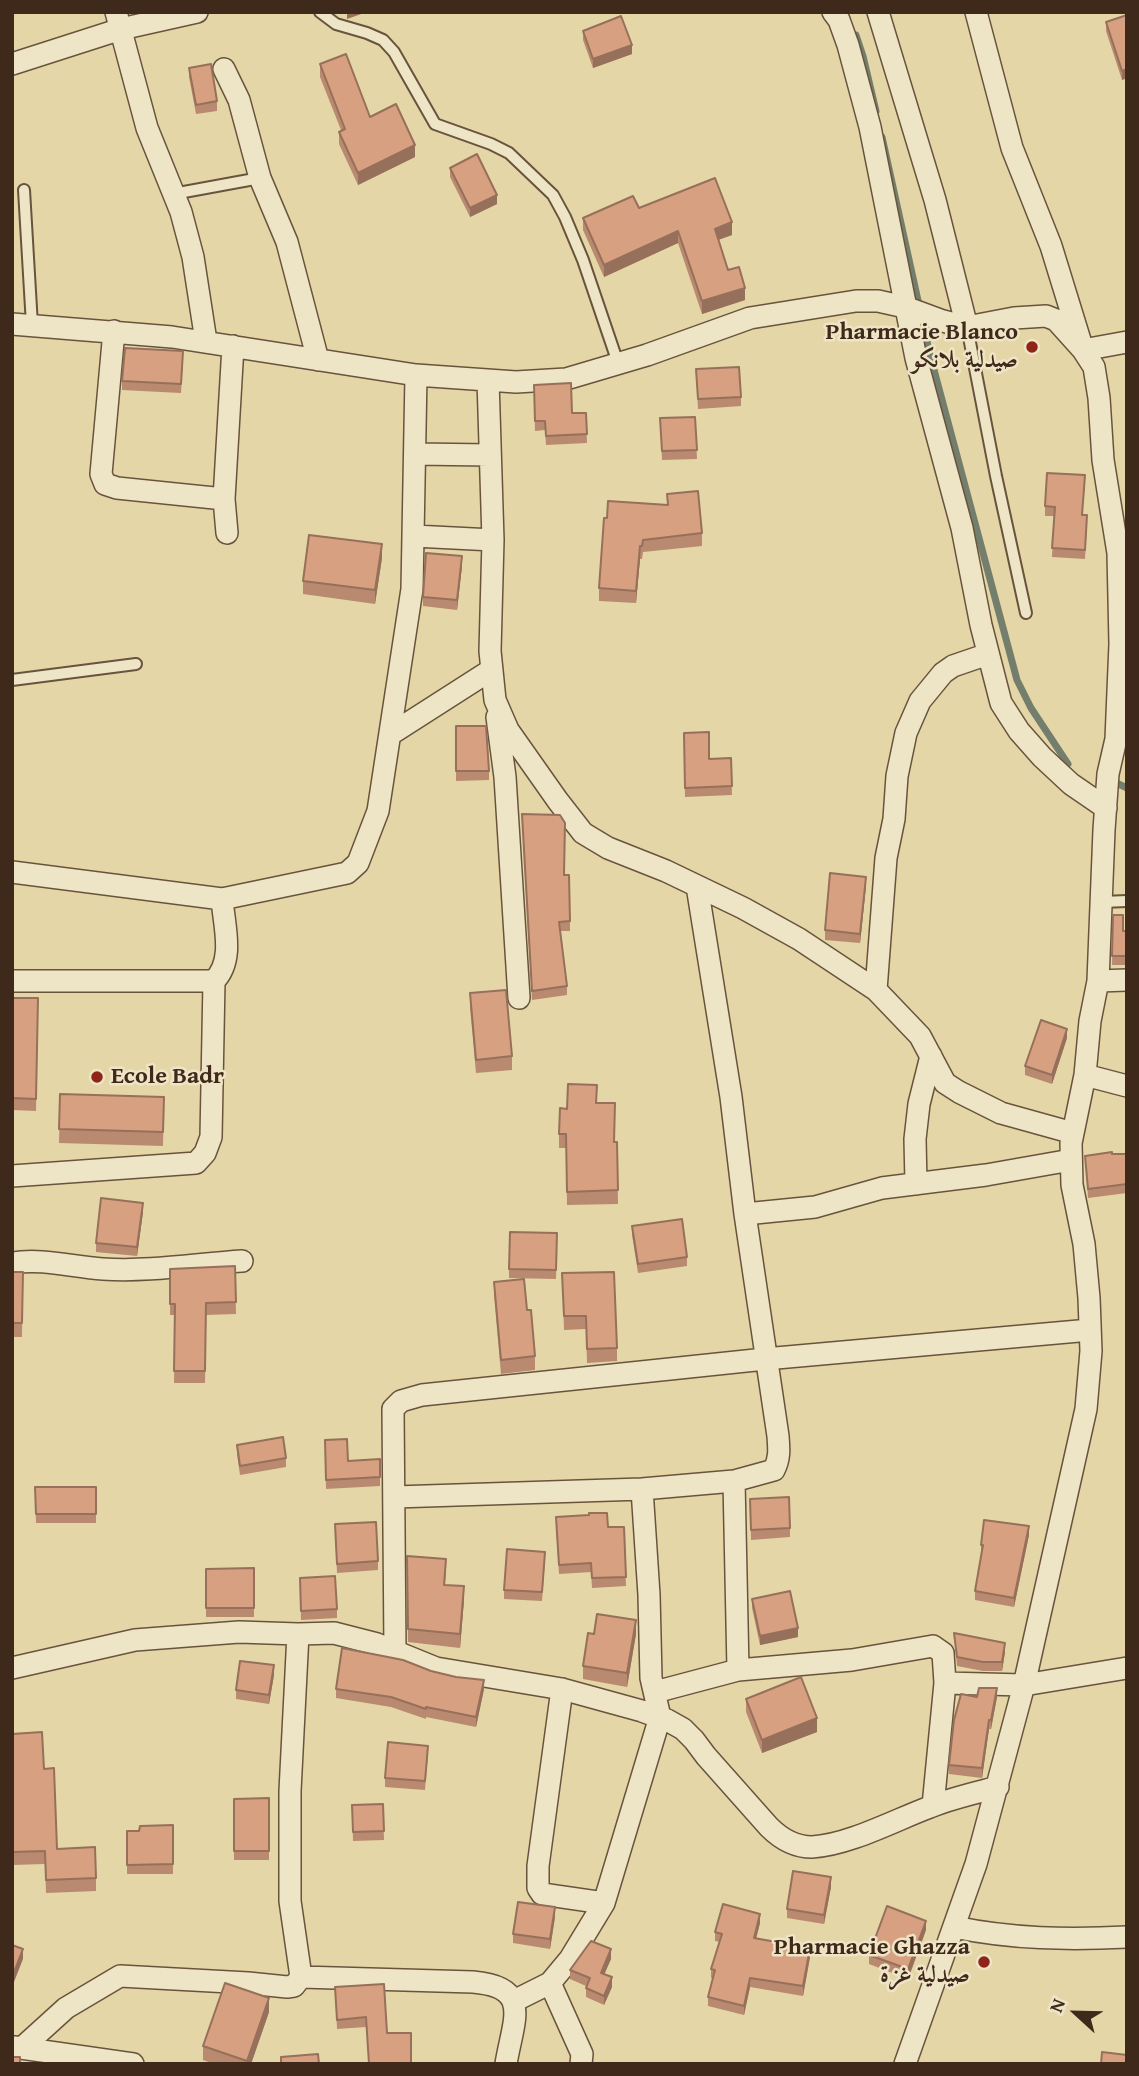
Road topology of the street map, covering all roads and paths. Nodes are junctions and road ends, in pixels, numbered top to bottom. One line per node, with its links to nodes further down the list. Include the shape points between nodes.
1 (197, 12): 6 (street)
2 (320, 12): 21 (lane, via 336,24 383,40 435,124 509,153 553,195 583,260)
3 (833, 12): 12 (street, via 848,45 870,128)
4 (878, 12): 14 (street)
5 (976, 12): 19 (street, via 1012,148 1051,246)
6 (118, 21): 7 (street); 11 (street, via 147,128)
7 (12, 64)
8 (224, 69): 9 (street, via 239,100)
9 (260, 178): 11 (lane); 20 (street, via 287,242)
10 (24, 190): 13 (lane)
11 (173, 194): 16 (street, via 193,257)
12 (910, 309): 14 (street); 21 (street, via 856,301 750,318); 32 (street, via 916,358 962,528)
13 (22, 325): 15 (street)
14 (967, 327): 19 (street, via 1046,316 1056,320); 30 (lane)
15 (114, 331): 16 (street); 26 (street, via 101,474 105,484)
16 (206, 341): 18 (street)
17 (1127, 342): 19 (street)
18 (233, 346): 20 (street); 26 (street)
19 (1083, 350): 31 (street, via 1094,367 1099,398 1102,460 1118,553)
20 (318, 360): 22 (street)
21 (618, 363): 23 (street, via 566,379)
22 (416, 375): 23 (street); 24 (street)
23 (488, 380): 25 (street)
24 (415, 454): 25 (street); 28 (street)
25 (491, 455): 29 (street)
26 (224, 499): 27 (street)
27 (227, 533)
28 (414, 536): 29 (street); 37 (street, via 412,589)
29 (493, 540): 34 (street)
30 (1026, 613)
31 (1123, 625): 38 (street)
32 (988, 654): 39 (street, via 1001,703 1019,731 1071,784); 49 (street, via 943,673 920,701 906,733 886,858)
33 (136, 664): 35 (lane)
34 (491, 670): 36 (street); 37 (street)
35 (12, 680)
36 (495, 700): 41 (street, via 525,758 583,833); 50 (street, via 505,777)
37 (391, 734): 42 (street, via 378,811 353,868)
38 (1121, 742): 39 (street, via 1108,774)
39 (1106, 808): 44 (street)
40 (12, 872): 42 (street)
41 (697, 886): 49 (street, via 799,939); 58 (street)
42 (222, 899): 47 (street, via 227,957 223,972)
43 (1127, 901): 44 (lane)
44 (1102, 902): 48 (street)
45 (1127, 979): 48 (street)
46 (12, 981): 47 (street)
47 (214, 981): 56 (street, via 211,1137 196,1163)
48 (1098, 981): 52 (street)
49 (876, 990): 51 (street, via 920,1036)
50 (519, 998)
51 (931, 1056): 54 (street, via 945,1083 959,1092 1001,1113); 57 (street, via 919,1104)
52 (1085, 1075): 53 (street); 54 (street)
53 (1127, 1086)
54 (1073, 1133): 55 (street)
55 (1071, 1160): 57 (street); 61 (street, via 1084,1244)
56 (12, 1177)
57 (916, 1184): 58 (street, via 881,1188 815,1207)
58 (745, 1214): 62 (street)
59 (242, 1261): 60 (street, via 103,1269 39,1261)
60 (12, 1263)
61 (1090, 1330): 62 (street); 72 (street, via 1086,1409)
62 (765, 1359): 63 (street, via 780,1455 774,1470); 65 (street, via 422,1395 401,1401 394,1409)
63 (734, 1481): 64 (street); 70 (street)
64 (642, 1489): 65 (street); 74 (street)
65 (395, 1497): 67 (street)
66 (298, 1634): 67 (street, via 334,1633); 68 (street, via 240,1632 135,1640); 81 (street, via 290,1901)
67 (395, 1651): 73 (street, via 436,1668)
68 (12, 1668)
69 (1127, 1668): 72 (street)
70 (738, 1670): 71 (street, via 852,1660 933,1646 943,1653); 74 (street)
71 (945, 1683): 72 (street); 77 (street)
72 (1024, 1685): 76 (street)
73 (562, 1689): 75 (street); 78 (street, via 538,1888 542,1895)
74 (655, 1692): 75 (street)
75 (660, 1717): 77 (street, via 689,1734 769,1827 790,1843 813,1847 868,1832); 78 (street)
76 (998, 1787): 77 (street); 79 (street)
77 (933, 1806)
78 (604, 1903): 82 (street)
79 (954, 1927): 80 (street, via 1027,1938); 88 (street)
80 (1127, 1937)
81 (301, 1977): 83 (street, via 489,1983 508,1990); 84 (street, via 287,1987 120,1976 66,2008)
82 (550, 1983): 83 (street); 87 (street, via 582,2054)
83 (514, 2001): 86 (street)
84 (18, 2047): 85 (street)
85 (133, 2064)
86 (506, 2064)
87 (581, 2064)
88 (905, 2064)

